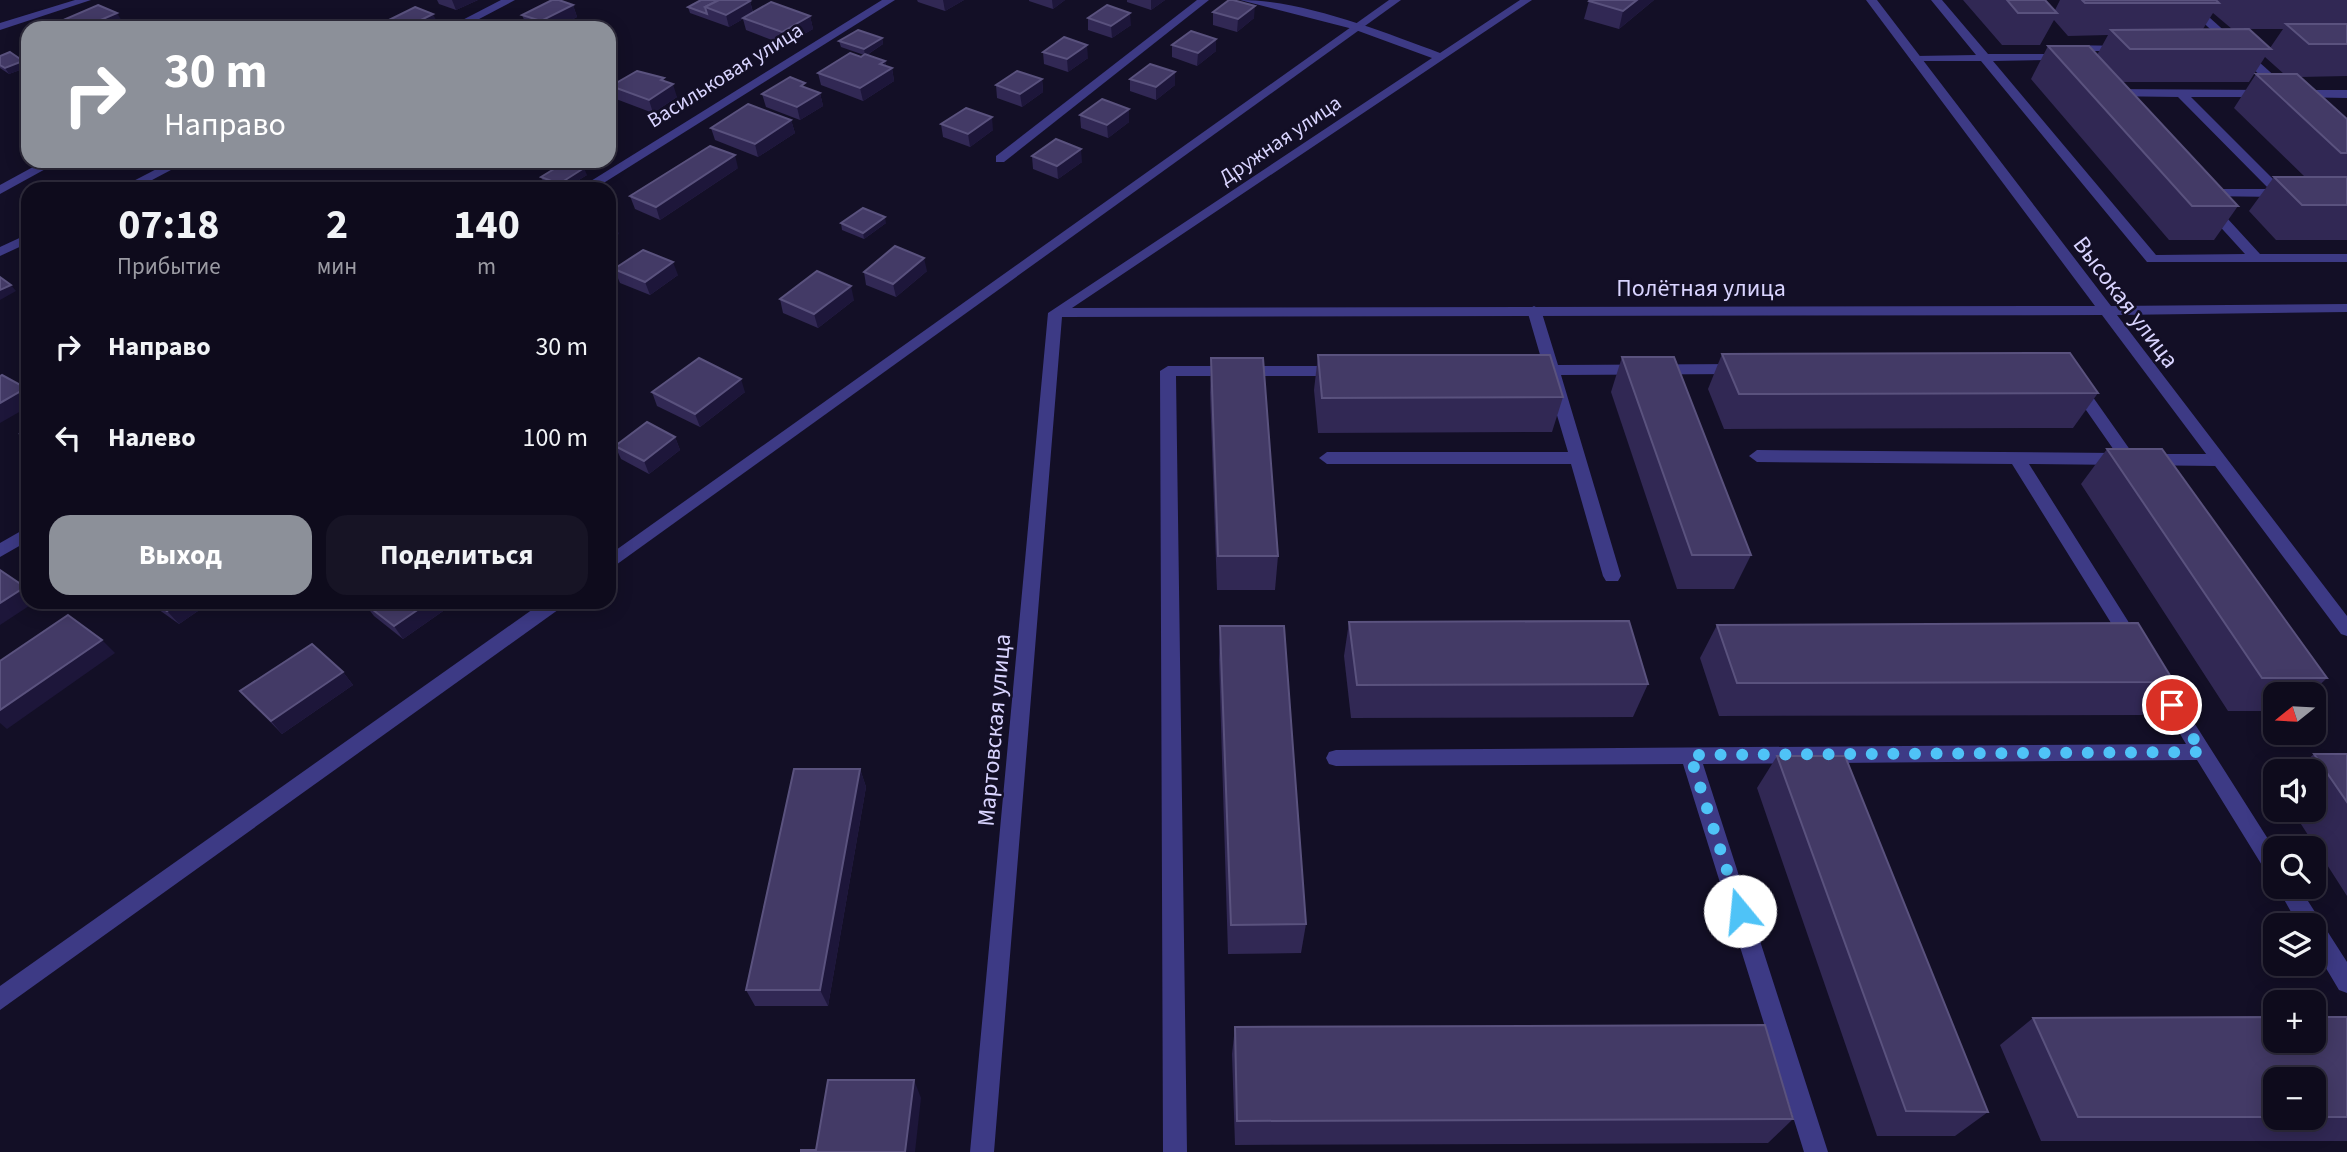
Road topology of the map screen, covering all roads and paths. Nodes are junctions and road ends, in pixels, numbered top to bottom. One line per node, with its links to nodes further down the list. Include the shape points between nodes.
1 (86, 0): 14 (street)
2 (510, 0): 12 (street)
3 (890, 0): 30 (street, Васильковая улица)
4 (1204, 0): 26 (street)
5 (1245, 0): 11 (street)
6 (1396, 0): 13 (street)
7 (1527, 0): 18 (street, Дружная улица)
8 (1871, 0): 20 (street, Высокая улица)
9 (1936, 0): 19 (street)
10 (2184, 0): 17 (street)
11 (1262, 2): 13 (street)
12 (467, 21)
13 (1357, 26): 18 (street); 53 (street)
14 (0, 27)
15 (2132, 48): 19 (street, via 2067,48 2048,57)
16 (2211, 48): 17 (street)
17 (2237, 48): 23 (street)
18 (1440, 57): 39 (street, Дружная улица)
19 (1984, 58): 20 (street); 34 (street, via 2151,259)
20 (1915, 59): 38 (street, Высокая улица)
21 (2107, 93): 22 (street)
22 (2181, 93): 23 (street); 34 (street, via 2280,193 2197,194)
23 (2288, 94): 24 (street); 25 (street)
24 (2347, 94)
25 (2307, 111)
26 (1000, 159)
27 (41, 168): 31 (street)
28 (167, 168): 29 (street)
29 (139, 182)
30 (596, 182)
31 (0, 190)
32 (21, 242): 33 (street)
33 (0, 252)
34 (2256, 258): 35 (street)
35 (2347, 258)
36 (2347, 308): 38 (street, Полётная улица)
37 (1534, 310): 38 (street, Полётная улица); 39 (street, Полётная улица); 43 (street)
38 (2105, 312): 50 (street, Высокая улица)
39 (1055, 313): 64 (street, Мартовская улица)
40 (1749, 369): 43 (street)
41 (1357, 370): 65 (street, via 1168,371)
42 (1510, 370): 43 (street)
43 (1551, 370): 47 (street)
44 (2068, 374): 49 (street)
45 (1757, 456): 48 (street)
46 (1327, 458): 47 (street)
47 (1577, 458): 54 (street)
48 (2017, 458): 49 (street); 57 (street)
49 (2128, 459): 50 (street)
50 (2217, 460): 56 (street, Высокая улица)
51 (21, 538): 52 (street)
52 (0, 551)
53 (616, 559)
54 (1612, 576)
55 (546, 609): 63 (street)
56 (2347, 629)
57 (2202, 752): 58 (street); 60 (street)
58 (1690, 755): 59 (street); 66 (street)
59 (1336, 758)
60 (2263, 849)
61 (2326, 949): 62 (street)
62 (2347, 982)
63 (0, 999)
64 (982, 1152)
65 (1175, 1152)
66 (1816, 1152)

